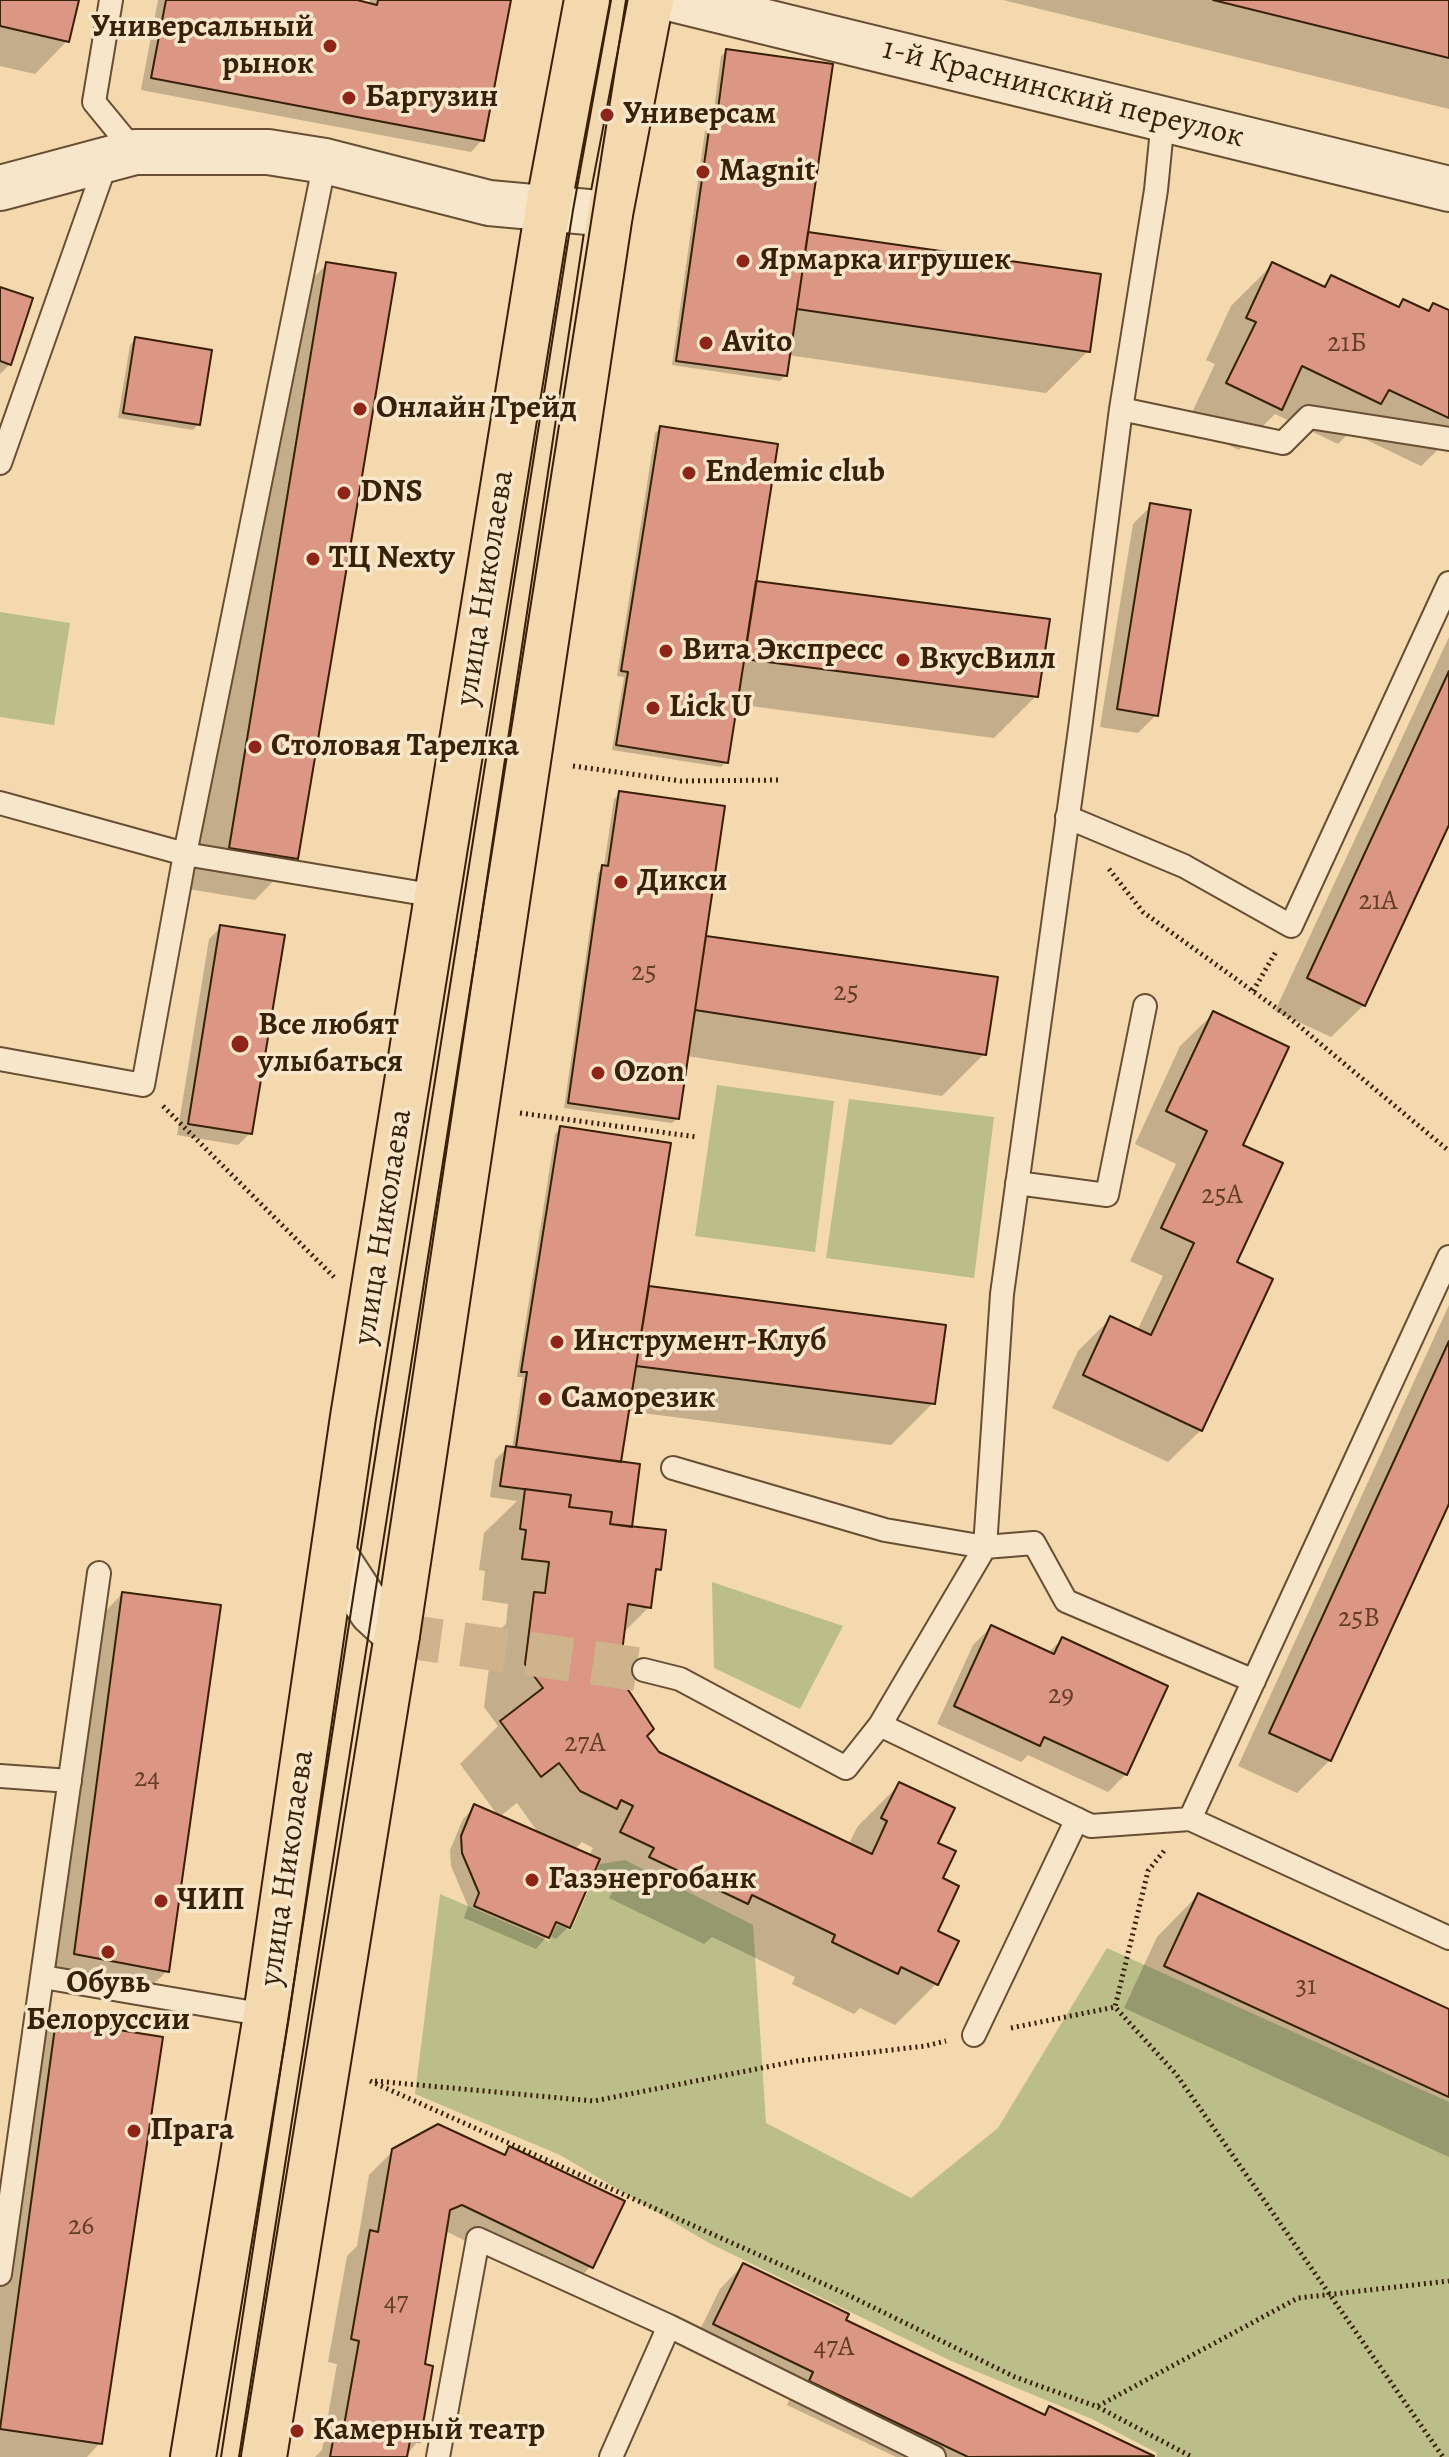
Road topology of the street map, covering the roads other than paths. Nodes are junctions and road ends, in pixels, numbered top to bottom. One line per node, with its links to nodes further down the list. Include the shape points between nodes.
1 (111, 0): 6 (lane, via 94,102)
2 (587, 0): 10 (main road, улица Николаева)
3 (651, 0): 11 (main road, улица Николаева)
4 (676, 0): 5 (street, 1-й Краснинский переулок)
5 (1163, 119): 9 (street, 1-й Краснинский переулок); 12 (lane)
6 (121, 156): 7 (street, via 268,152); 8 (street); 13 (lane)
7 (325, 161): 10 (street, via 489,203); 19 (lane)
8 (0, 188)
9 (1449, 189)
10 (548, 208): 11 (street); 20 (main road, улица Николаева)
11 (610, 214): 29 (main road, улица Николаева)
12 (1121, 409): 14 (lane, via 1283,443 1309,417); 18 (lane)
13 (8, 417): 15 (lane)
14 (1449, 439)
15 (0, 463)
16 (1449, 583): 18 (lane, via 1291,926 1184,866)
17 (0, 803): 19 (lane)
18 (1067, 817): 23 (lane)
19 (185, 854): 20 (lane); 22 (lane, via 143,1085)
20 (437, 896): 27 (main road, улица Николаева)
21 (1145, 1006): 23 (lane, via 1107,1195)
22 (0, 1059)
23 (1017, 1183): 26 (lane, via 1002,1294)
24 (1449, 1257): 31 (lane)
25 (673, 1468): 26 (lane, via 885,1530)
26 (985, 1547): 31 (lane, via 1034,1543 1066,1601); 32 (lane)
27 (334, 1554): 29 (street, via 372,1612); 39 (main road, улица Николаева)
28 (99, 1573): 34 (lane)
29 (397, 1635): 45 (main road, улица Николаева)
30 (644, 1670): 32 (lane, via 680,1679 846,1768)
31 (1254, 1681): 36 (lane)
32 (880, 1725): 35 (lane)
33 (0, 1776): 34 (lane)
34 (70, 1781): 38 (lane)
35 (1077, 1819): 36 (lane, via 1091,1826); 40 (lane)
36 (1190, 1819): 37 (lane)
37 (1449, 1938)
38 (43, 1977): 39 (lane); 41 (lane)
39 (266, 2015): 44 (main road, улица Николаева)
40 (974, 2035)
41 (4, 2217): 42 (lane)
42 (0, 2274)
43 (669, 2326): 46 (lane, via 478,2239); 47 (lane); 48 (lane)
44 (193, 2457)
45 (264, 2457)
46 (438, 2457)
47 (611, 2457)
48 (934, 2457)

